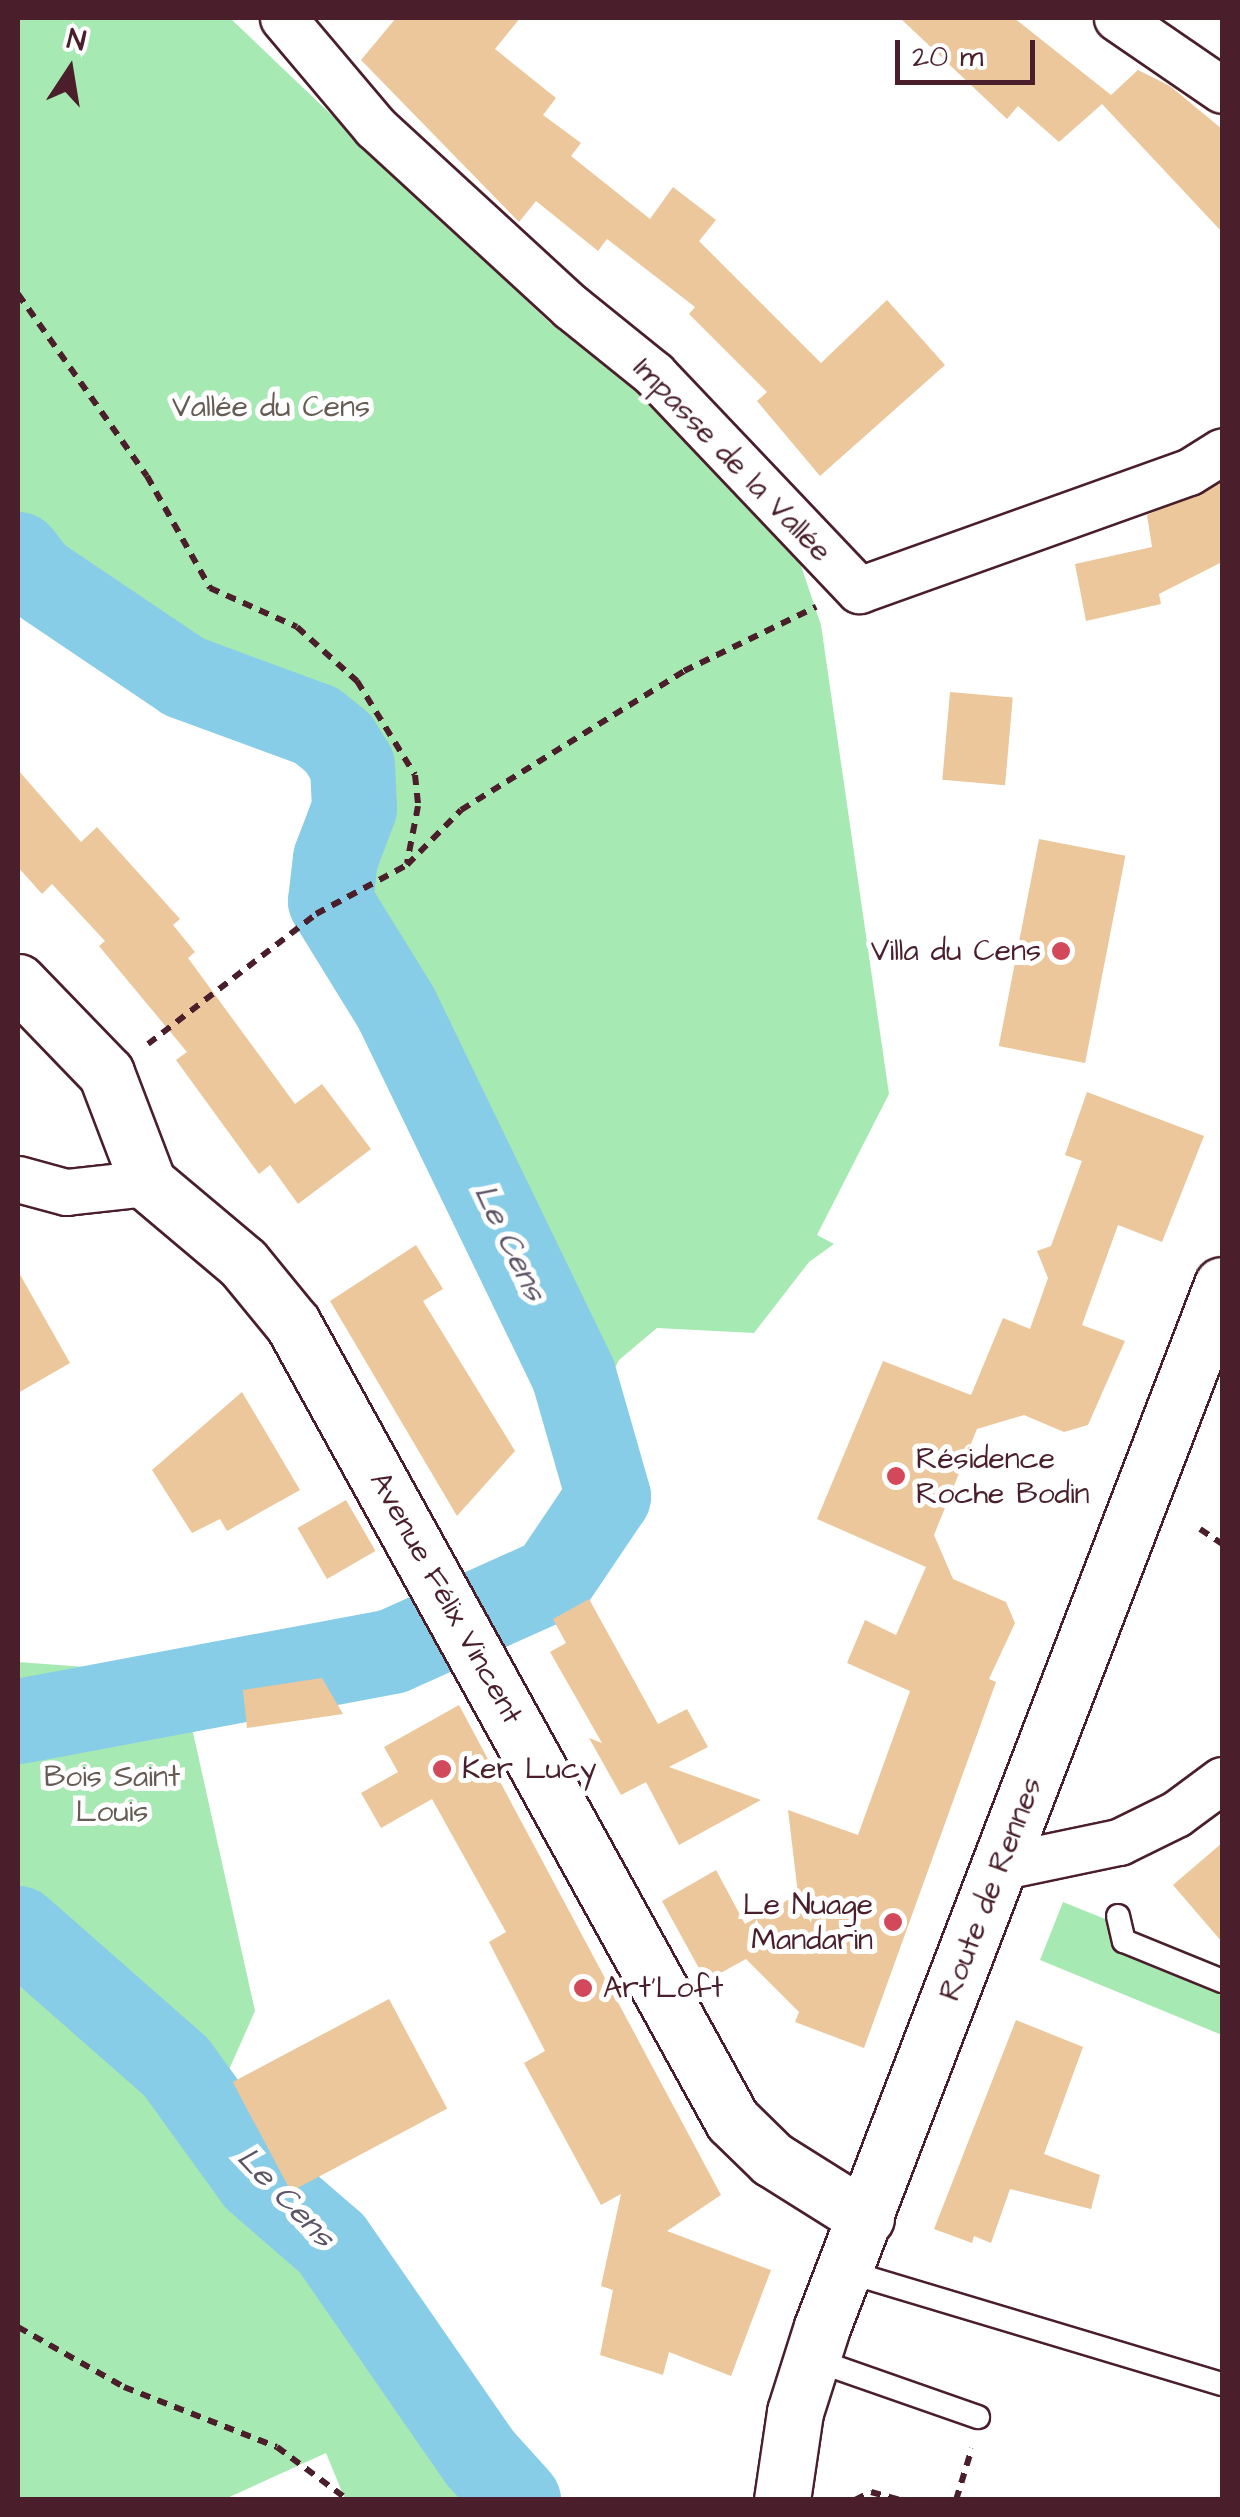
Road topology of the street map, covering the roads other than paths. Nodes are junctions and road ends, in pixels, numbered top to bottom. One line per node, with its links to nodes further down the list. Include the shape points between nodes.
1 (283, 18): 4 (street, Impasse de la Vallée, via 375,128 570,307 654,374 859,590 1189,472)
2 (1116, 18): 3 (street)
3 (1222, 90)
4 (1222, 451)
5 (18, 982): 7 (street, Avenue Félix Vincent, via 106,1072)
6 (18, 1179): 7 (street, via 66,1192)
7 (148, 1183): 13 (street, Avenue Félix Vincent, via 244,1263 293,1324 732,2120 772,2159)
8 (1222, 1284): 10 (street, Route de Rennes)
9 (1222, 1780): 10 (street, via 1176,1814 1119,1842)
10 (999, 1867): 13 (street, Route de Rennes)
11 (1118, 1916): 12 (lane, via 1124,1941)
12 (1222, 1981)
13 (866, 2218): 14 (street, Route de Rennes)
14 (845, 2271): 15 (street, Route de Rennes); 16 (lane)
15 (812, 2359): 17 (lane); 18 (street, Route de Rennes, via 795,2412)
16 (1222, 2384)
17 (978, 2418)
18 (782, 2500)

